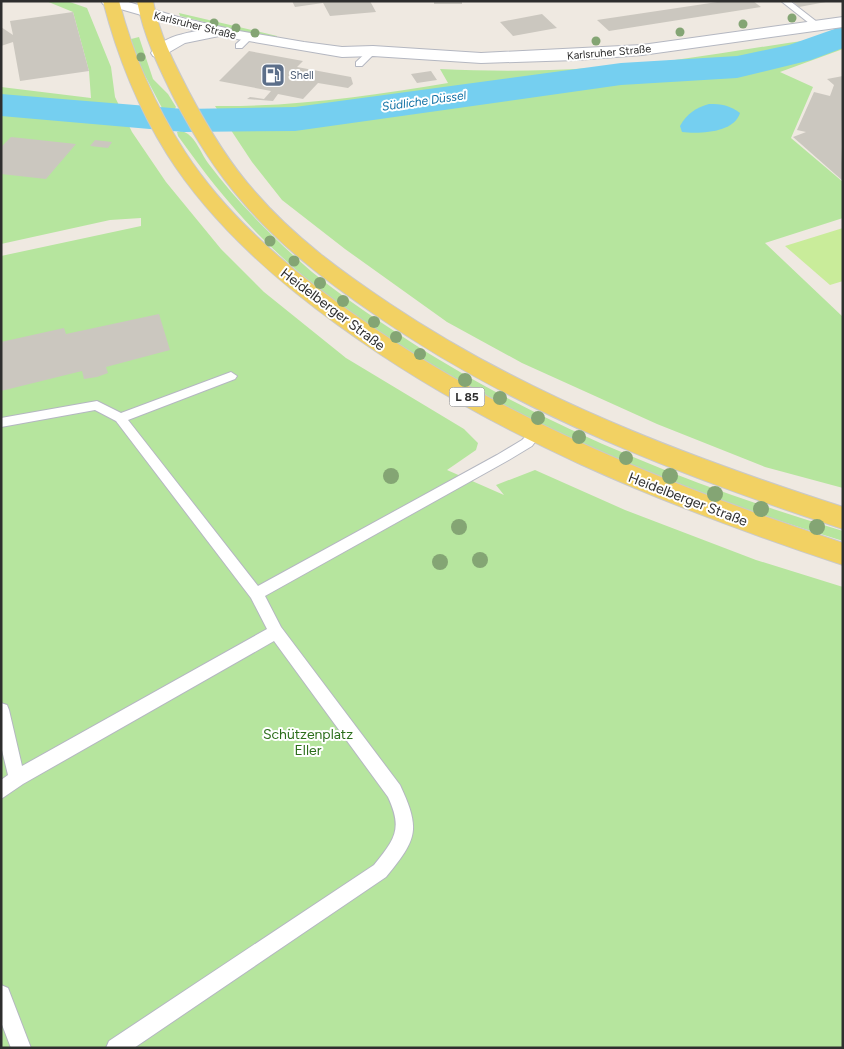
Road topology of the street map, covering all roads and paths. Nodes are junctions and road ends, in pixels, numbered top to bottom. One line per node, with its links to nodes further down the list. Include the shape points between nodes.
1 (785, 1): 5 (lane)
2 (110, 2): 3 (main road, Karlsruher Straße); 14 (main road, Heidelberger Straße / L 85, via 130,66 163,132 225,216 258,250 368,338 444,385)
3 (146, 7): 7 (main road, Karlsruher Straße); 9 (main road, Heidelberger Straße / L 85)
4 (843, 22): 5 (main road, Karlsruher Straße)
5 (817, 25): 8 (main road, Karlsruher Straße, via 672,46 576,55 481,58)
6 (308, 32): 8 (main road, Karlsruher Straße, via 338,37)
7 (226, 33): 8 (main road, Karlsruher Straße, via 243,42); 9 (main road, via 180,39)
8 (373, 52): 10 (lane)
9 (159, 53): 15 (main road, Heidelberger Straße / L 85, via 201,134 238,184 294,243 352,289 429,341 516,389 648,450)
10 (359, 64)
11 (231, 376): 12 (lane)
12 (120, 418): 13 (lane, via 97,405); 17 (lane)
13 (1, 424)
14 (535, 434): 16 (main road, Heidelberger Straße / L 85, via 624,475 720,513); 17 (lane, via 527,443 502,458)
15 (843, 518)
16 (843, 554)
17 (256, 594): 18 (lane)
18 (276, 632): 20 (lane); 24 (lane, via 394,791 405,815 404,832 396,851 380,871)
19 (1, 710): 20 (lane)
20 (18, 778): 21 (lane)
21 (1, 791)
22 (1, 995): 23 (lane)
23 (21, 1048)
24 (116, 1048)

